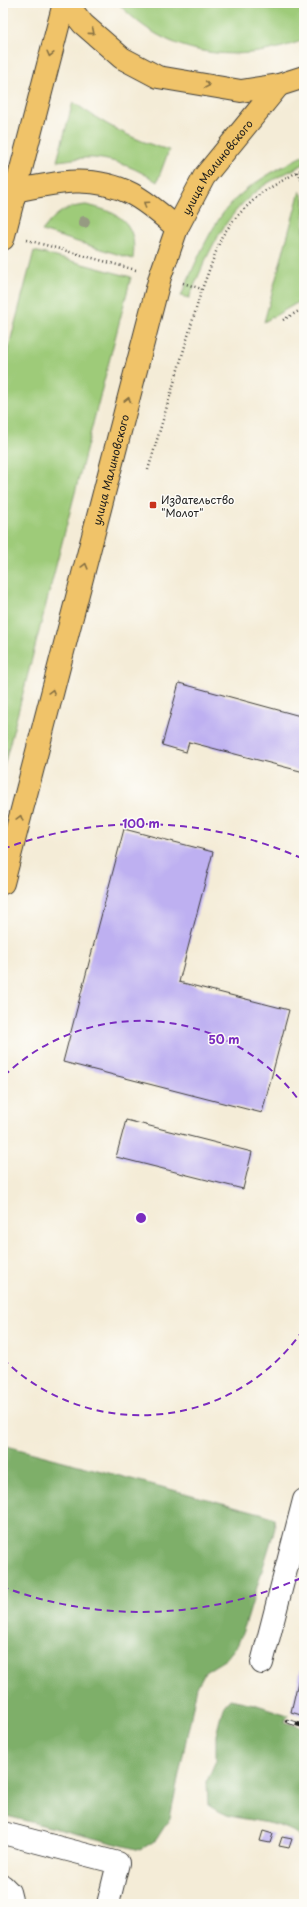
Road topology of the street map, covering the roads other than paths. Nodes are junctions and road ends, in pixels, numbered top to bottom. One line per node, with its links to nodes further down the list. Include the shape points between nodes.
1 (65, 3): 3 (highway, one-way to 3, via 83,24 122,58 158,77 241,90); 4 (highway, one-way to 4)
2 (304, 77): 3 (highway)
3 (279, 85): 5 (highway, улица Малиновского, via 204,178)
4 (15, 192): 5 (highway, one-way to 4, via 133,195 110,184 87,181 57,182); 6 (highway)
5 (177, 228): 7 (highway, улица Малиновского, one-way to 5, via 160,277)
6 (4, 236)
7 (3, 883)
8 (304, 1500): 9 (lane)
9 (262, 1663)
10 (3, 1833): 13 (lane, via 118,1863)
11 (3, 1886): 12 (lane, via 9,1892)
12 (12, 1904)
13 (108, 1904)

